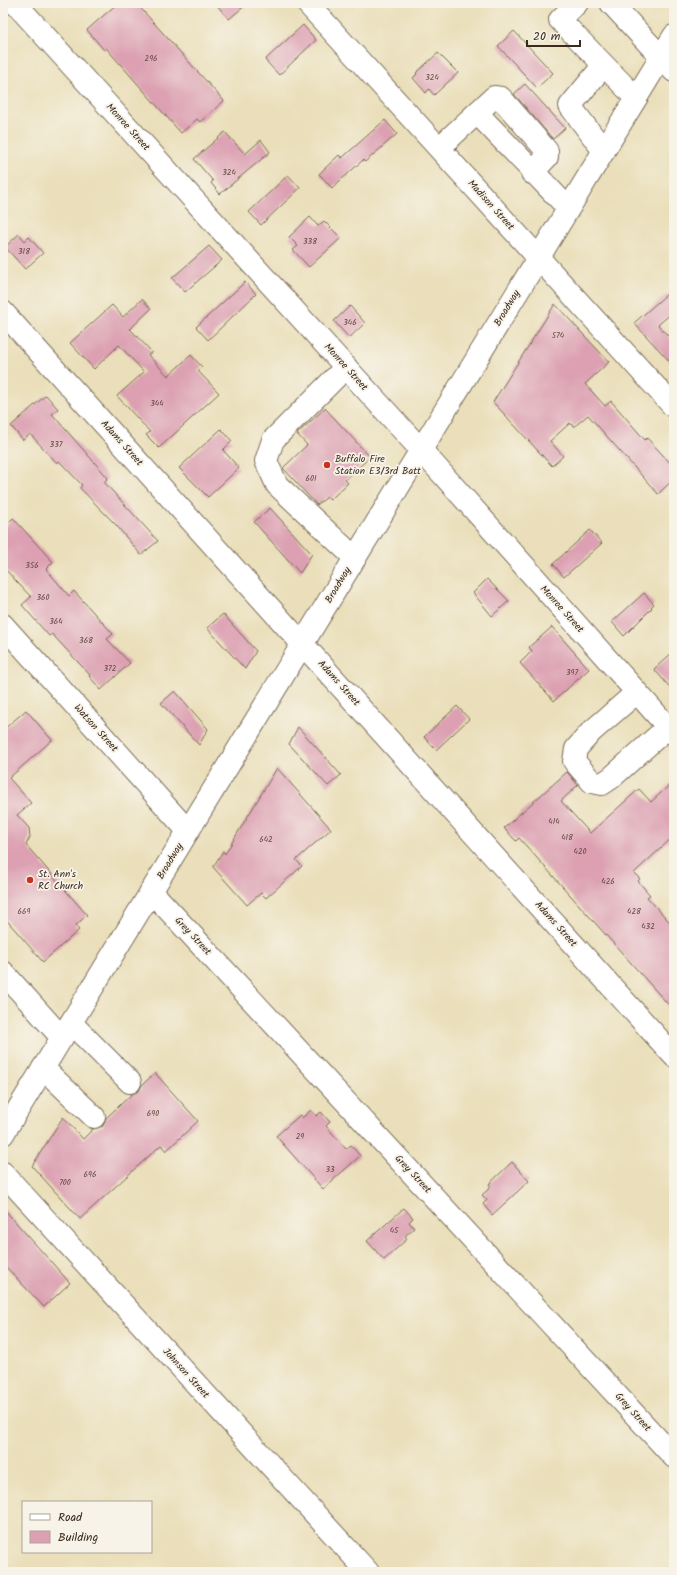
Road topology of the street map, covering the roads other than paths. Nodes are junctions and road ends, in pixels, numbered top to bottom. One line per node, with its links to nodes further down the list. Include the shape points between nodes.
1 (15, 3): 14 (street, Monroe Street)
2 (308, 3): 9 (street, Madison Street)
3 (577, 3): 7 (street, via 560,20)
4 (611, 3): 6 (street)
5 (674, 36): 6 (street, Broadway)
6 (668, 64): 8 (street, Broadway)
7 (603, 66): 8 (street); 10 (street, via 570,106)
8 (636, 98): 10 (street, Broadway)
9 (439, 148): 11 (street, via 477,113); 12 (street, Madison Street)
10 (604, 151): 11 (street, Broadway)
11 (568, 208): 12 (street, Broadway)
12 (538, 258): 15 (street, Madison Street); 16 (street, Broadway)
13 (3, 312): 19 (street, Adams Street)
14 (346, 367): 16 (street, Monroe Street); 17 (street, via 273,440 266,461 277,485)
15 (674, 408)
16 (421, 450): 17 (street, Broadway); 20 (street, Monroe Street)
17 (355, 558): 19 (street, Broadway)
18 (3, 626): 22 (street, Watson Street)
19 (303, 643): 22 (street, Broadway); 26 (street, Adams Street)
20 (636, 692): 21 (street, Monroe Street); 21 (street, via 576,748 574,761 592,782 602,784)
21 (671, 731)
22 (188, 831): 23 (street, Broadway)
23 (151, 891): 25 (street, Broadway); 32 (street, Grey Street)
24 (3, 972): 25 (street)
25 (66, 1030): 27 (street, Broadway); 28 (street)
26 (674, 1056)
27 (43, 1068): 29 (street); 30 (street, Broadway)
28 (130, 1082)
29 (94, 1117)
30 (3, 1134)
31 (3, 1173): 33 (street, Johnson Street)
32 (674, 1457)
33 (368, 1572)

